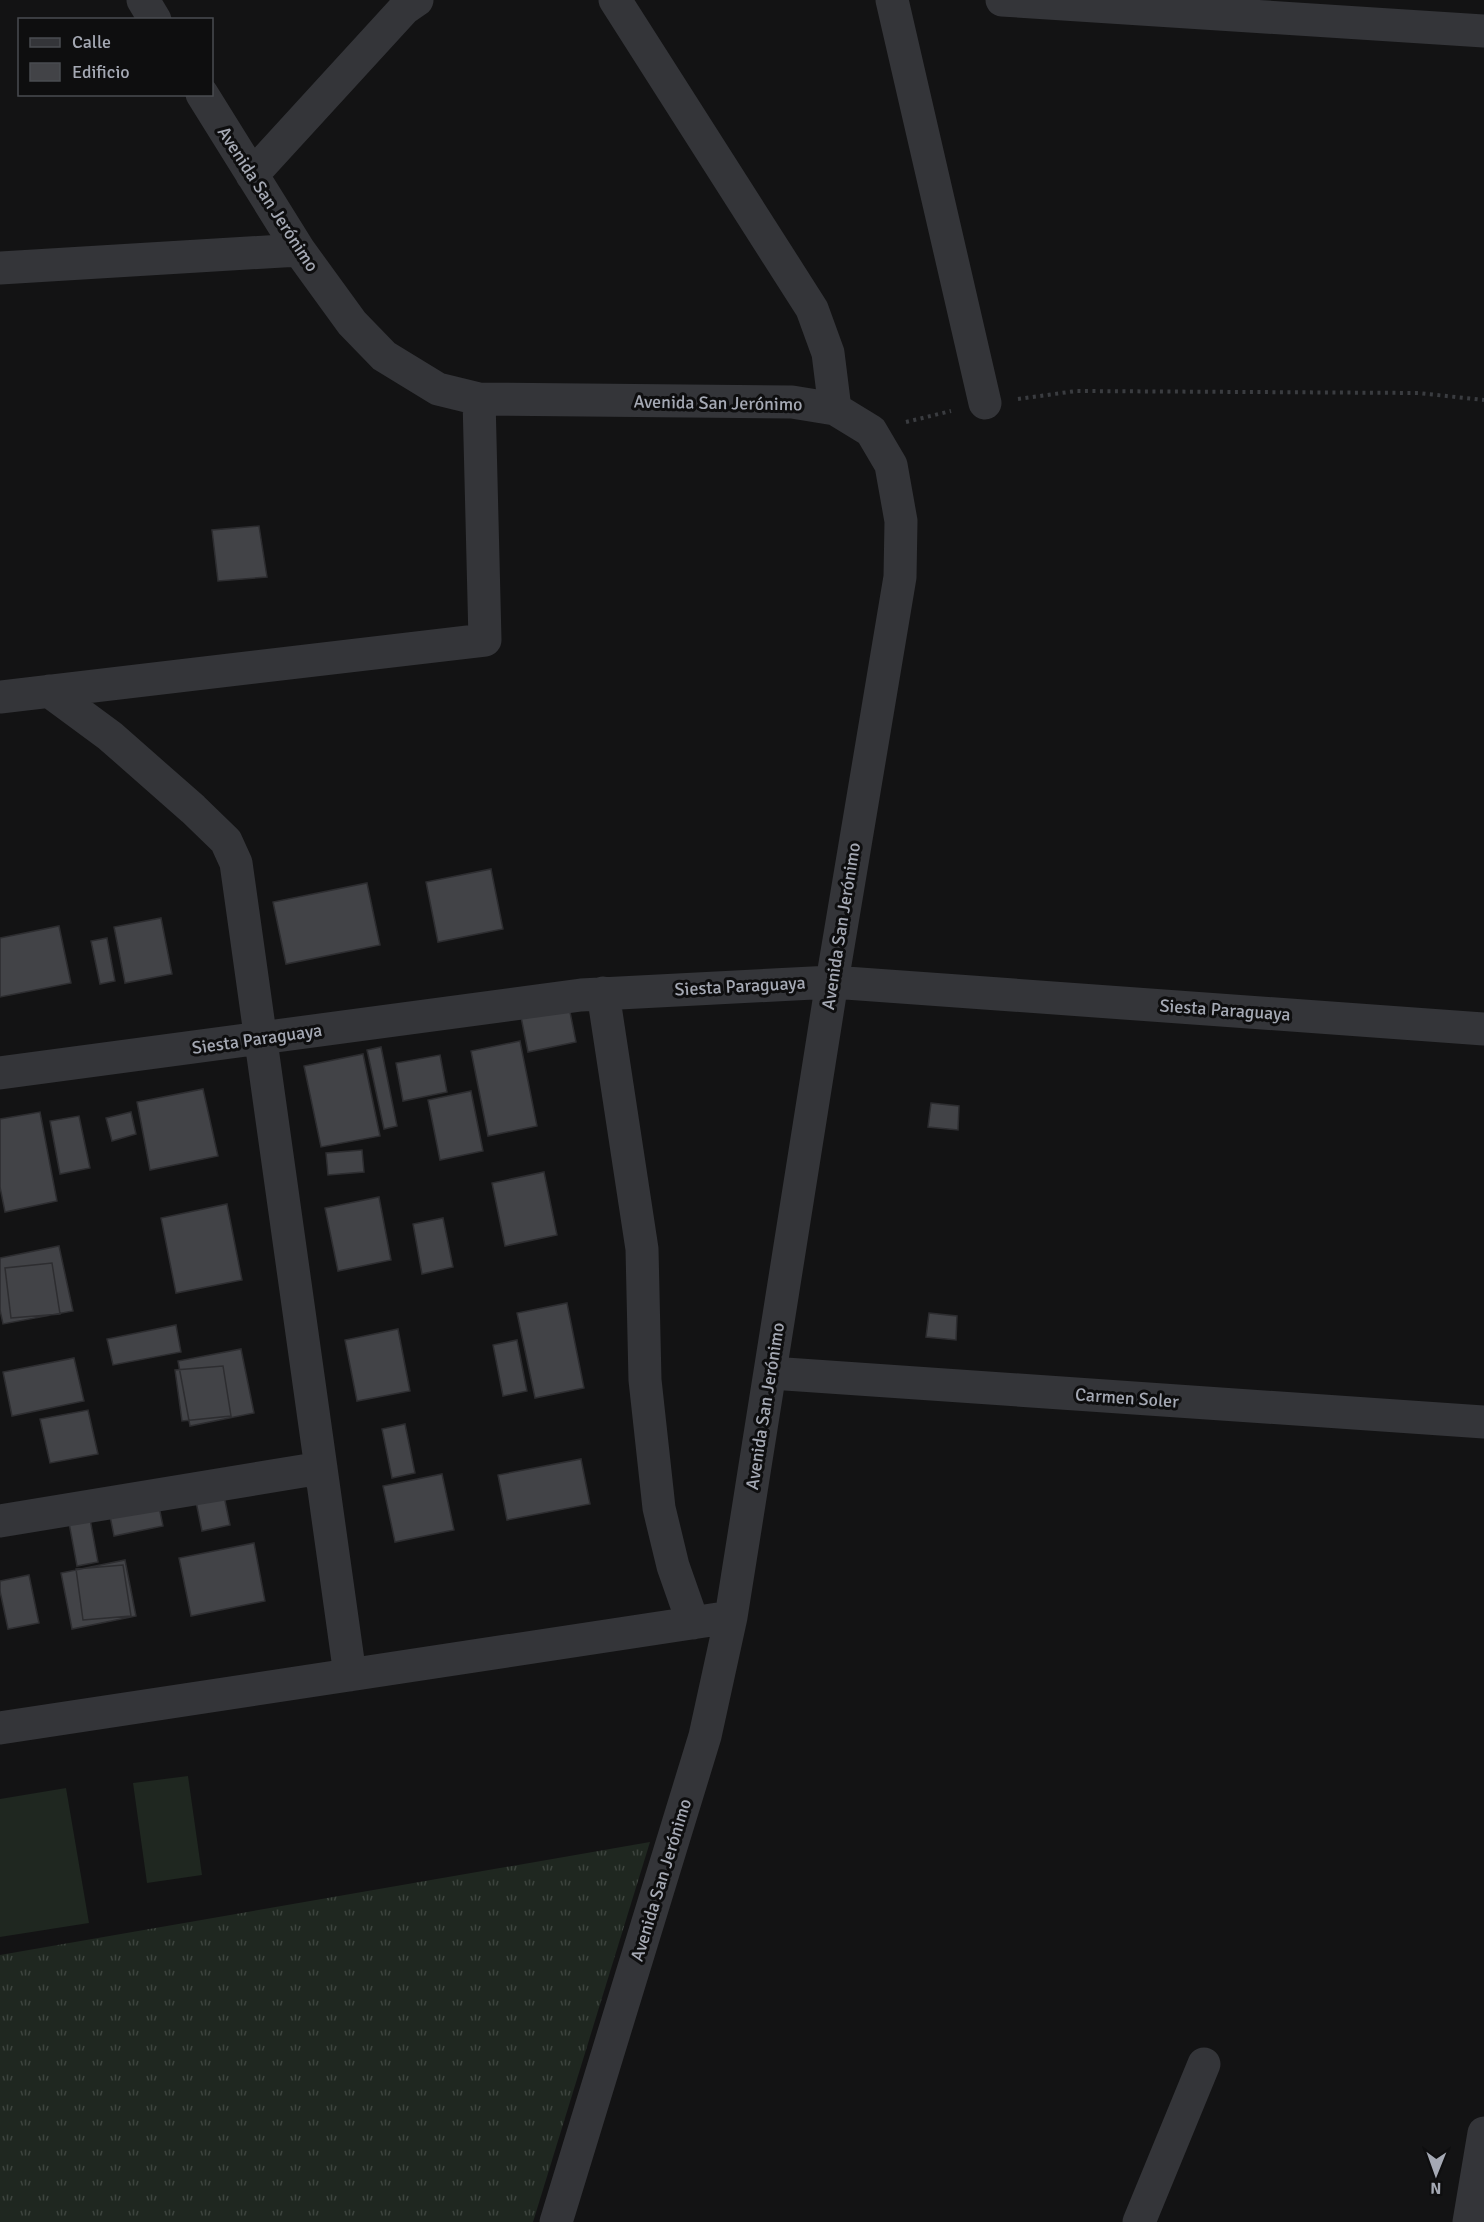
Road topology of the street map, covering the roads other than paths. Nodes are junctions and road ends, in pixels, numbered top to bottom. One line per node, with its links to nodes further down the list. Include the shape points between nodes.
1 (143, 0): 7 (street)
2 (417, 0): 10 (street, via 404,9)
3 (615, 0): 15 (street, via 812,309 828,353)
4 (892, 0): 14 (street)
5 (1002, 0): 6 (street)
6 (1072, 2): 8 (street)
7 (154, 18)
8 (1484, 31)
9 (203, 96): 10 (street, Avenida San Jerónimo)
10 (252, 175): 11 (street, Avenida San Jerónimo)
11 (299, 250): 12 (street); 13 (street, Avenida San Jerónimo, via 352,323 384,356 438,389)
12 (0, 268)
13 (479, 399): 15 (street, Avenida San Jerónimo, via 792,402); 16 (street, via 485,640)
14 (985, 403)
15 (836, 409): 18 (street, Avenida San Jerónimo, via 871,431 891,465 901,521 900,578)
16 (49, 691): 17 (street); 21 (street, via 110,736 226,841 236,863)
17 (0, 697)
18 (832, 982): 19 (street, Siesta Paraguaya); 20 (street, Siesta Paraguaya); 23 (street, Avenida San Jerónimo)
19 (603, 993): 21 (street, Siesta Paraguaya); 28 (street, via 642,1249 645,1380 659,1508 673,1566)
20 (1484, 1029)
21 (260, 1038): 22 (street, Siesta Paraguaya); 25 (street)
22 (0, 1073)
23 (771, 1373): 24 (street, Carmen Soler); 27 (street, Avenida San Jerónimo)
24 (1484, 1422)
25 (321, 1468): 26 (street); 29 (street)
26 (1, 1513)
27 (731, 1617): 28 (street); 33 (street, Avenida San Jerónimo, via 705,1736)
28 (693, 1623): 29 (street)
29 (350, 1675): 30 (street)
30 (0, 1728)
31 (1204, 2064): 34 (street)
32 (1484, 2133): 35 (street)
33 (556, 2222)
34 (1139, 2222)
35 (1469, 2222)

